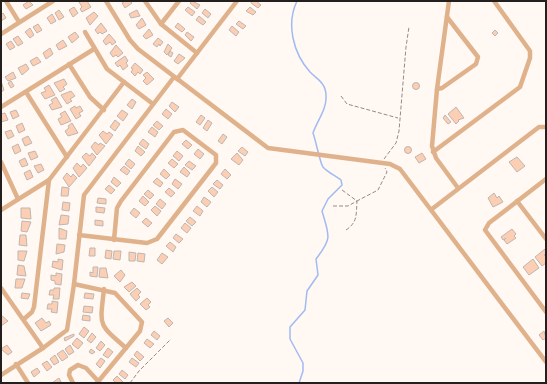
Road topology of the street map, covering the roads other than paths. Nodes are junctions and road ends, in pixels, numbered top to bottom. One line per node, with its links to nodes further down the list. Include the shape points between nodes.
1 (6, 1): 10 (street)
2 (53, 1): 10 (street)
3 (106, 1): 17 (street, via 134,45)
4 (145, 1): 11 (street)
5 (179, 1): 11 (street)
6 (237, 1): 15 (street)
7 (449, 1): 9 (street)
8 (494, 1): 25 (street, via 530,51 520,87)
9 (447, 17): 19 (street); 19 (street, via 478,60 476,64)
10 (19, 22): 13 (street)
11 (161, 24): 15 (street)
12 (85, 32): 14 (street)
13 (1, 34)
14 (94, 49): 16 (street); 18 (street, via 107,69)
15 (197, 53): 17 (street)
16 (69, 64): 20 (street); 23 (street, via 90,97)
17 (176, 78): 21 (street); 34 (street, via 268,148 394,165 400,169)
18 (124, 82): 21 (street); 23 (street)
19 (437, 89): 25 (street)
20 (26, 92): 22 (street); 26 (street)
21 (153, 104): 35 (street, via 84,195)
22 (1, 107)
23 (104, 110): 26 (street)
24 (546, 127): 30 (street, via 540,127)
25 (433, 152): 30 (street)
26 (67, 157): 29 (street)
27 (1, 162): 31 (street)
28 (546, 179): 32 (street)
29 (49, 180): 31 (street); 42 (street, via 34,307)
30 (458, 188): 34 (street)
31 (18, 199): 33 (street)
32 (517, 201): 36 (street); 41 (street, via 489,223 485,230)
33 (1, 210)
34 (432, 210): 45 (street)
35 (79, 235): 37 (street); 38 (street)
36 (546, 239)
37 (114, 240): 37 (street, via 147,243 157,239 216,164 216,154 183,130 174,132 117,208)
38 (74, 284): 40 (street); 43 (street, via 67,330)
39 (1, 288): 42 (street)
40 (104, 289): 44 (street, via 102,323 107,332); 44 (street, via 115,292 142,322 140,332)
41 (546, 312)
42 (24, 319): 43 (street)
43 (43, 348): 46 (street)
44 (126, 348): 48 (street)
45 (546, 362)
46 (16, 364): 47 (street); 49 (street)
47 (1, 375)
48 (97, 382): 50 (street, via 86,368 78,365 70,370 69,375)
49 (28, 383)
50 (73, 383)

